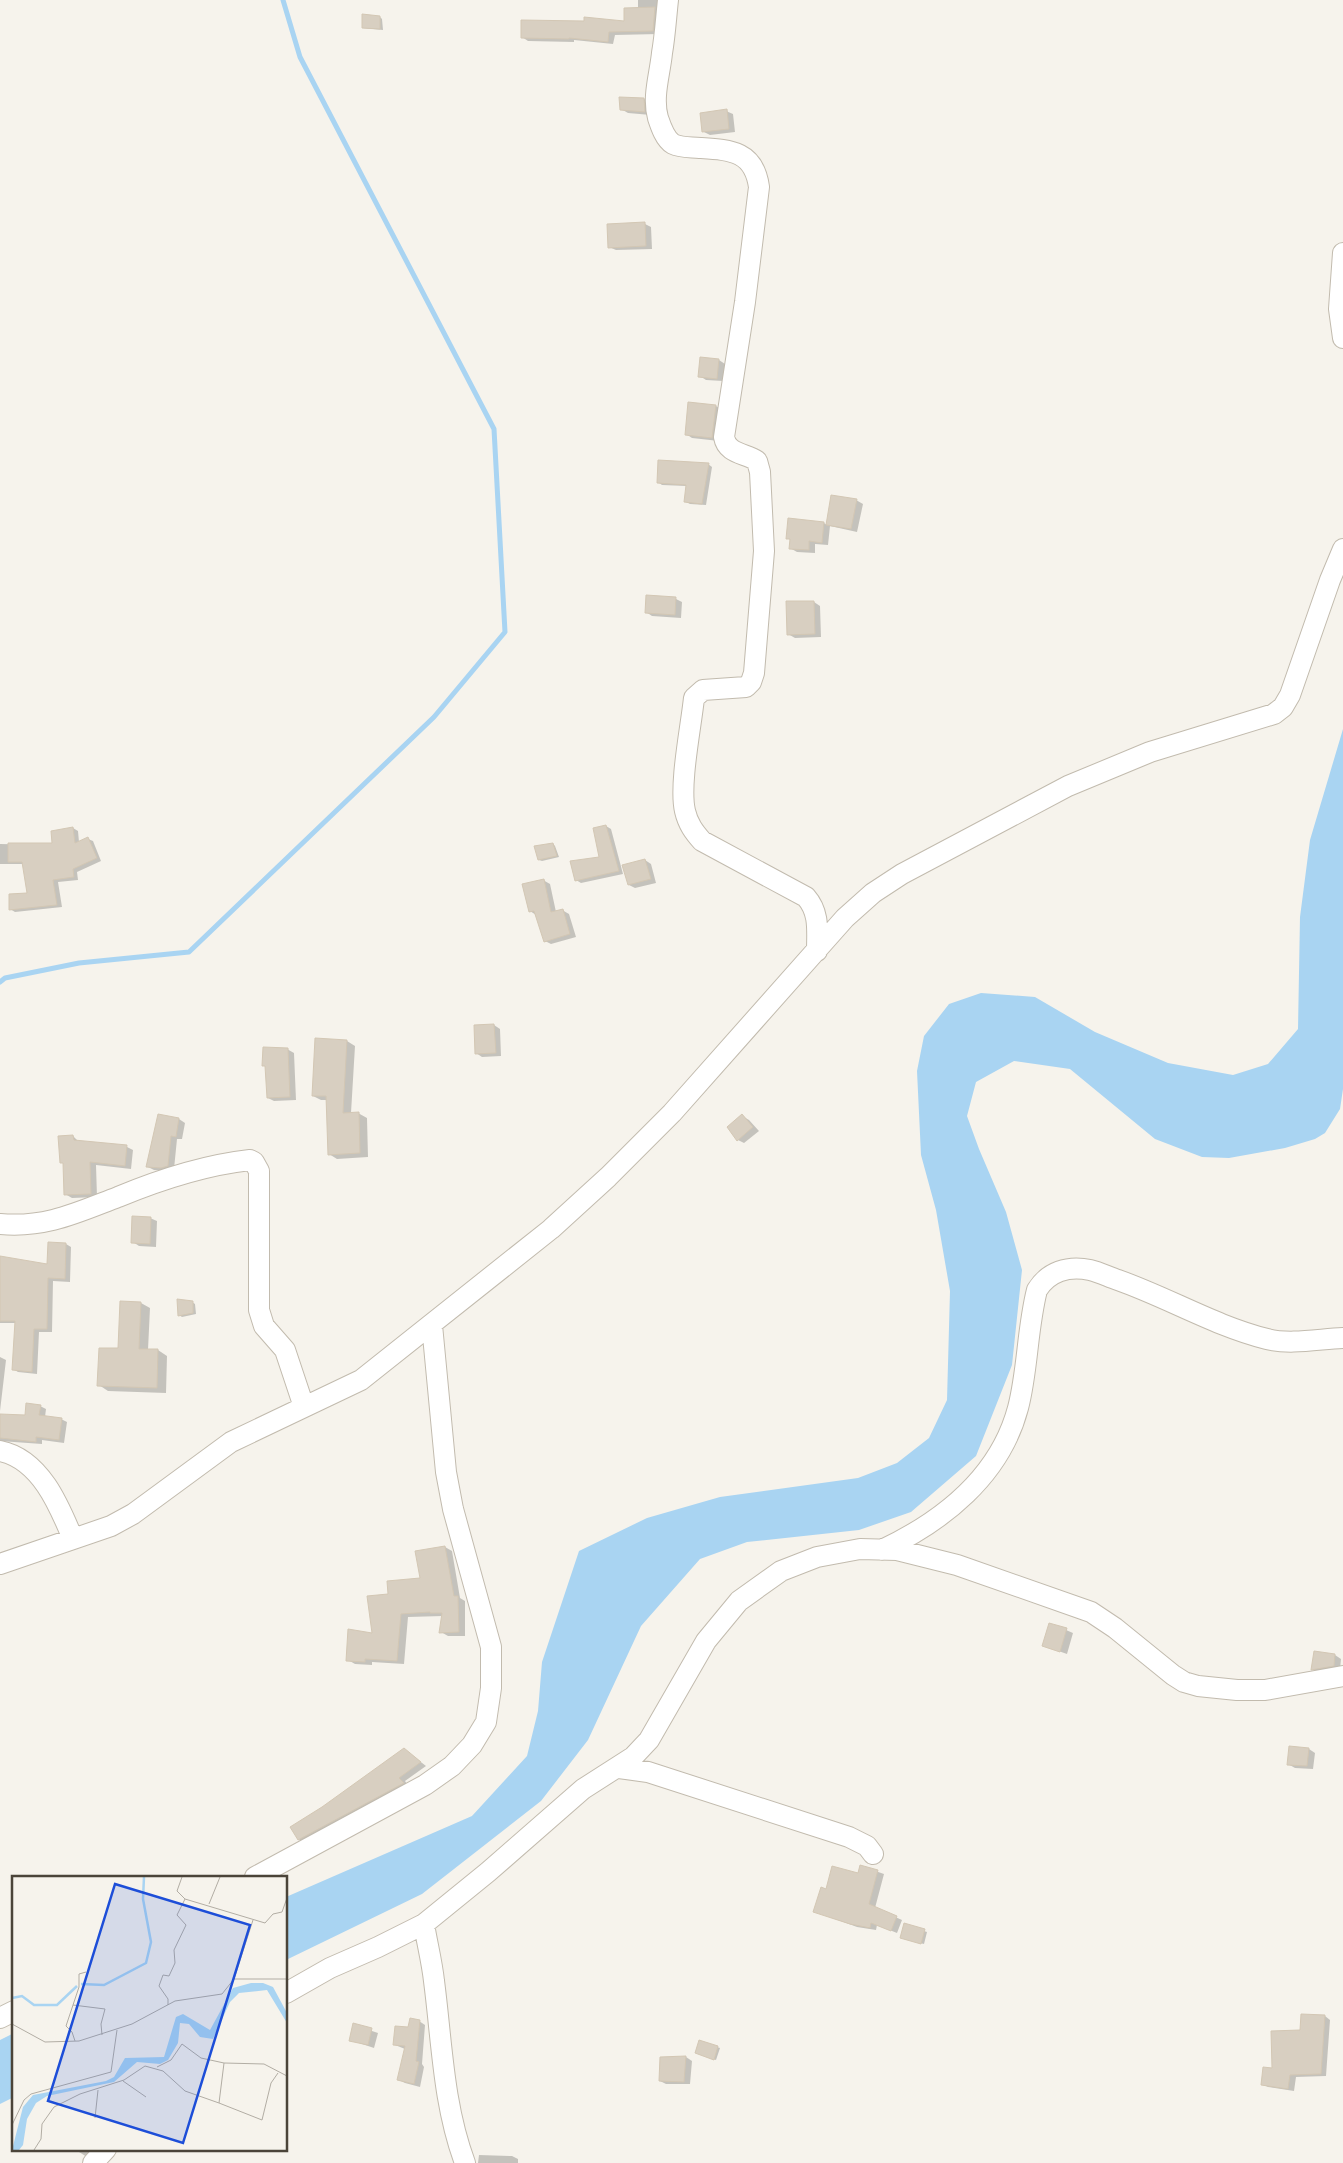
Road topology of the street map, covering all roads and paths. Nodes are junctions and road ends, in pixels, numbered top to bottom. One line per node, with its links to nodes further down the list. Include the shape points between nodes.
1 (668, 0): 5 (street, via 656,101 664,134 673,144 682,147 719,149 746,158 757,175 759,187 724,437 733,451 757,461 760,472 764,551 754,673 746,687 703,690 694,698 684,788 685,810 691,828 702,841)
2 (1343, 253): 3 (street, via 1339,309)
3 (1343, 338)
4 (1343, 549): 6 (street, via 1290,695 1274,714 1150,752 1068,786 902,874)
5 (806, 897): 6 (street); 7 (street, via 817,920)
6 (845, 918): 7 (street)
7 (817, 951): 9 (street, via 672,1113 608,1177 551,1229)
8 (0, 1224): 11 (street, via 50,1222 160,1182 215,1166 254,1162 259,1171 259,1310 264,1326 285,1350)
9 (432, 1325): 11 (street, via 361,1380); 19 (street, via 451,1500 491,1647 491,1688 486,1722 472,1745 452,1766 425,1785)
10 (1343, 1338): 14 (street, via 1270,1340 1213,1321 1089,1270 1054,1272 1043,1280 1037,1290 1018,1408 1003,1446 985,1474 940,1517)
11 (304, 1407): 13 (street, via 231,1442 133,1514 111,1526)
12 (0, 1451): 13 (street, via 24,1461 37,1474 55,1498)
13 (73, 1539): 15 (street)
14 (881, 1550): 16 (street, via 897,1550 957,1564 1091,1612 1184,1682 1211,1688 1265,1690); 17 (street, via 860,1549 818,1557 781,1571 739,1601 706,1641 649,1740)
15 (0, 1564)
16 (1343, 1676)
17 (619, 1768): 18 (street, via 648,1772 849,1837 867,1846); 20 (street, via 583,1789)
18 (873, 1854)
19 (257, 1876)
20 (424, 1924): 21 (street, via 330,1968); 26 (street, via 434,1979 442,2069)
21 (288, 1993)
22 (12, 2011): 23 (street)
23 (0, 2018)
24 (105, 2150): 25 (street)
25 (94, 2163)
26 (465, 2163)

